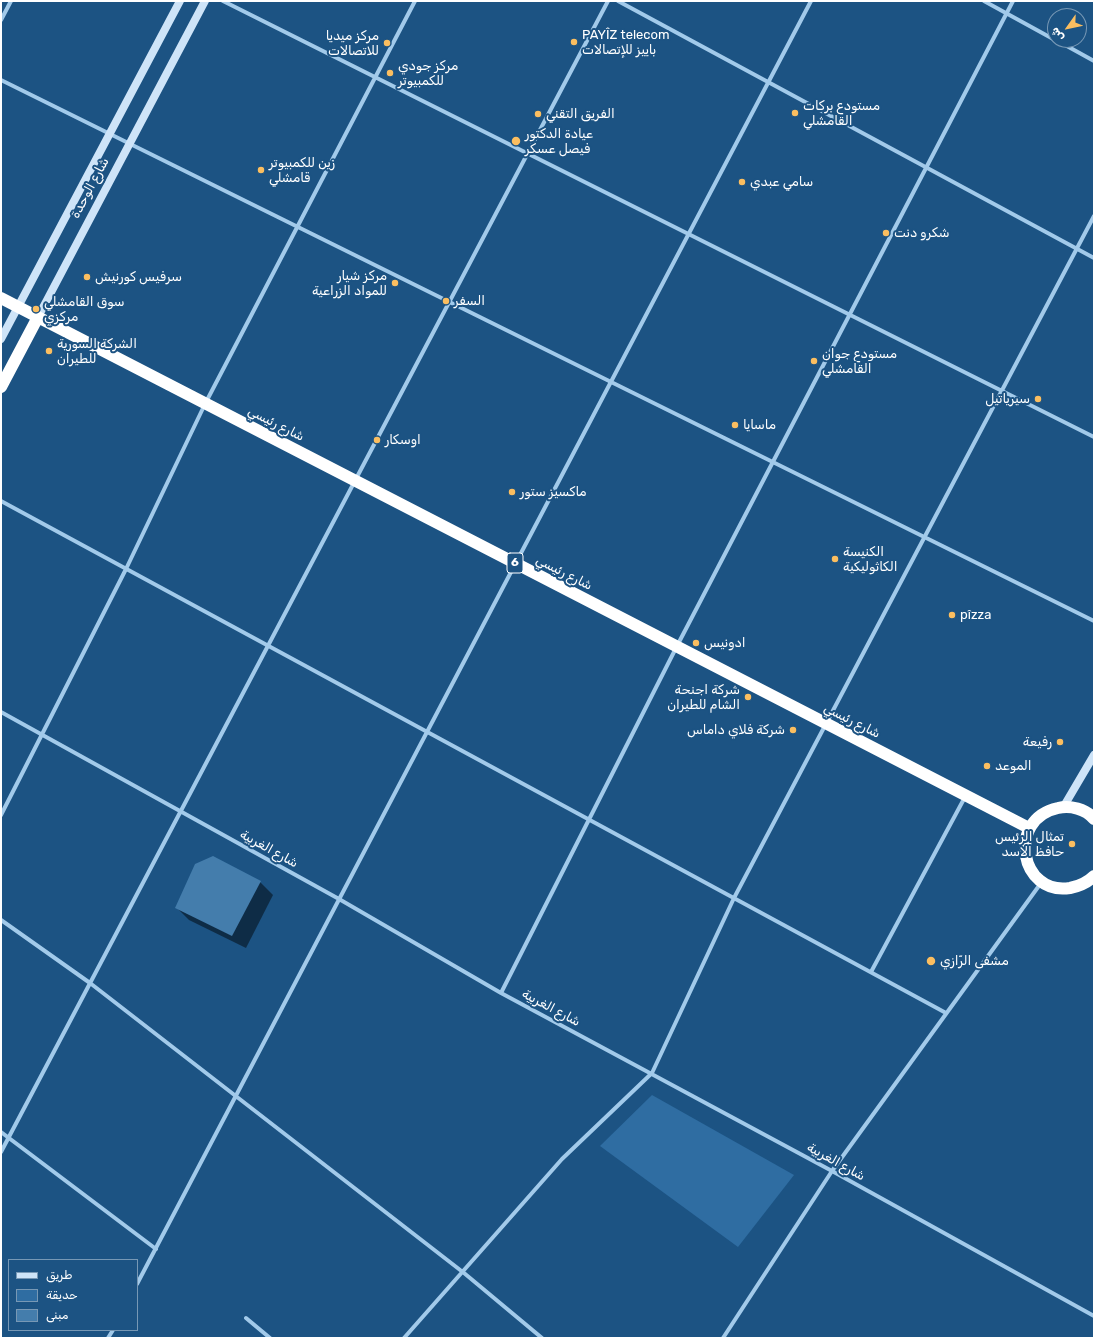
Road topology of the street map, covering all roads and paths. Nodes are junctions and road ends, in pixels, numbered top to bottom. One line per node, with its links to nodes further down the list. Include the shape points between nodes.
1 (11, 1): 12 (street)
2 (180, 1): 19 (street, شارع الوحدة)
3 (204, 1): 20 (street, شارع الوحدة)
4 (222, 1): 16 (street)
5 (415, 1): 16 (street)
6 (608, 1): 21 (street)
7 (618, 1): 18 (street)
8 (811, 1): 18 (street)
9 (984, 1): 11 (street)
10 (1013, 1): 11 (street)
11 (1006, 13): 13 (street); 22 (street)
12 (1, 20)
13 (1047, 36)
14 (1070, 48): 15 (street)
15 (1094, 61)
16 (375, 78): 21 (street); 24 (street)
17 (1, 80): 19 (street)
18 (768, 82): 22 (street); 25 (street)
19 (110, 134): 20 (street); 30 (street, شارع الوحدة)
20 (129, 144): 24 (street); 32 (street, شارع الوحدة)
21 (528, 154): 25 (street); 29 (street)
22 (926, 168): 26 (street); 31 (street)
23 (1094, 216): 26 (street)
24 (298, 227): 29 (street); 37 (street)
25 (689, 235): 31 (street); 34 (street)
26 (1077, 249): 27 (street); 36 (street)
27 (1094, 258)
28 (1, 298): 30 (highway, شارع رئيسي / 6)
29 (450, 302): 34 (street); 40 (street)
30 (18, 307): 32 (highway, شارع رئيسي / 6); 33 (street, شارع الوحدة)
31 (850, 315): 36 (street); 39 (street)
32 (38, 317): 35 (highway, شارع الوحدة); 37 (highway, شارع رئيسي / 6)
33 (1, 339)
34 (612, 382): 39 (street); 43 (street)
35 (1, 387)
36 (1002, 391): 38 (street); 42 (street)
37 (205, 404): 40 (highway, شارع رئيسي / 6); 44 (street)
38 (1094, 438)
39 (773, 462): 42 (street); 47 (street)
40 (355, 481): 43 (highway, شارع رئيسي / 6); 46 (street)
41 (1, 501): 44 (street)
42 (924, 537): 45 (street); 49 (street)
43 (516, 564): 47 (highway, شارع رئيسي / 6); 50 (street)
44 (126, 569): 46 (street); 51 (street)
45 (1094, 622)
46 (268, 646): 50 (street); 55 (street)
47 (677, 646): 49 (highway, شارع رئيسي / 6); 57 (street)
48 (1, 712): 51 (street, شارع الغربية)
49 (826, 723): 53 (highway, شارع رئيسي / 6); 62 (street)
50 (428, 732): 57 (street); 63 (street)
51 (42, 735): 55 (street, شارع الغربية); 56 (street)
52 (1094, 755): 54 (street)
53 (966, 795): 59 (highway, شارع رئيسي / 6); 65 (street)
54 (1064, 806): 58 (highway, via 1079,809); 59 (highway, via 1050,809 1038,816)
55 (180, 811): 63 (street, شارع الغربية); 66 (street)
56 (1, 815)
57 (589, 819): 62 (street); 67 (street)
58 (1094, 819)
59 (1029, 828): 61 (highway, via 1024,851 1027,863)
60 (1093, 879): 61 (highway, via 1079,886 1066,888 1054,887)
61 (1042, 881): 68 (street)
62 (734, 898): 65 (street); 69 (street)
63 (339, 899): 67 (street, شارع الغربية); 70 (street)
64 (1, 920): 66 (street)
65 (871, 972): 68 (street)
66 (90, 983): 70 (street); 72 (street)
67 (501, 993): 69 (street, شارع الغربية)
68 (946, 1013): 74 (street)
69 (652, 1073): 74 (street, شارع الغربية); 76 (street, via 562,1160)
70 (236, 1096): 75 (street); 76 (street)
71 (1, 1132): 72 (street)
72 (7, 1138): 73 (street); 75 (street)
73 (1, 1152)
74 (832, 1171): 78 (street, شارع الغربية); 83 (street)
75 (156, 1249): 77 (street)
76 (464, 1273): 81 (street); 82 (street)
77 (138, 1282)
78 (1094, 1316)
79 (246, 1318): 80 (street)
80 (270, 1338)
81 (404, 1338)
82 (542, 1338)
83 (723, 1338)

